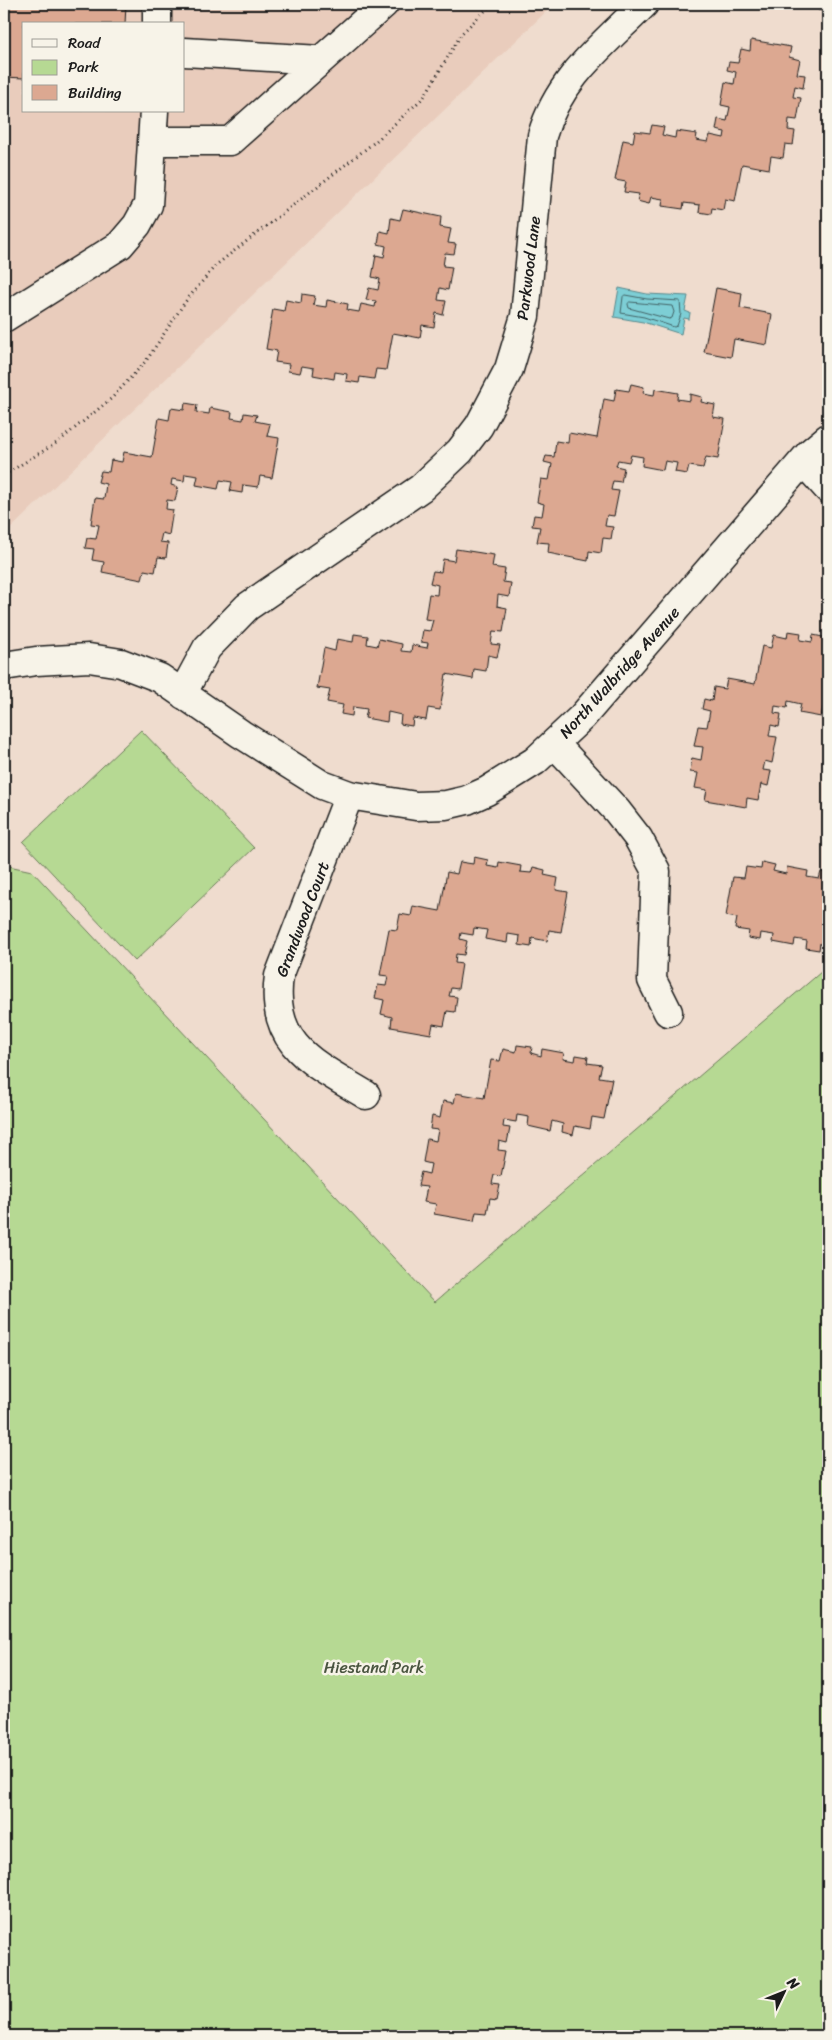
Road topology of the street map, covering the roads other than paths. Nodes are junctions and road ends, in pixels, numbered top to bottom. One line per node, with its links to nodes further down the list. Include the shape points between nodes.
1 (157, 4): 4 (street)
2 (384, 4): 6 (street)
3 (644, 4): 14 (street, Parkwood Lane, via 573,75 551,108 542,136 525,316 509,369 479,426 460,452 421,488 247,607 207,648)
4 (157, 22)
5 (185, 52): 6 (street)
6 (321, 60): 8 (street, via 230,141)
7 (154, 112): 8 (street)
8 (152, 141): 9 (street, via 148,205 137,225 120,245)
9 (4, 318)
10 (828, 438): 11 (street, North Walbridge Avenue)
11 (803, 461): 12 (street); 15 (street, North Walbridge Avenue, via 585,715)
12 (828, 489)
13 (4, 666): 14 (street, North Walbridge Avenue, via 89,658 121,663 160,678)
14 (184, 695): 16 (street, North Walbridge Avenue, via 322,785)
15 (555, 744): 16 (street, North Walbridge Avenue, via 535,761 487,791 460,802 416,806); 17 (street, via 623,818 656,872 652,980)
16 (349, 796): 18 (street, Grandwood Court, via 279,976 277,991 281,1022 299,1051)
17 (668, 1012)
18 (366, 1095)

